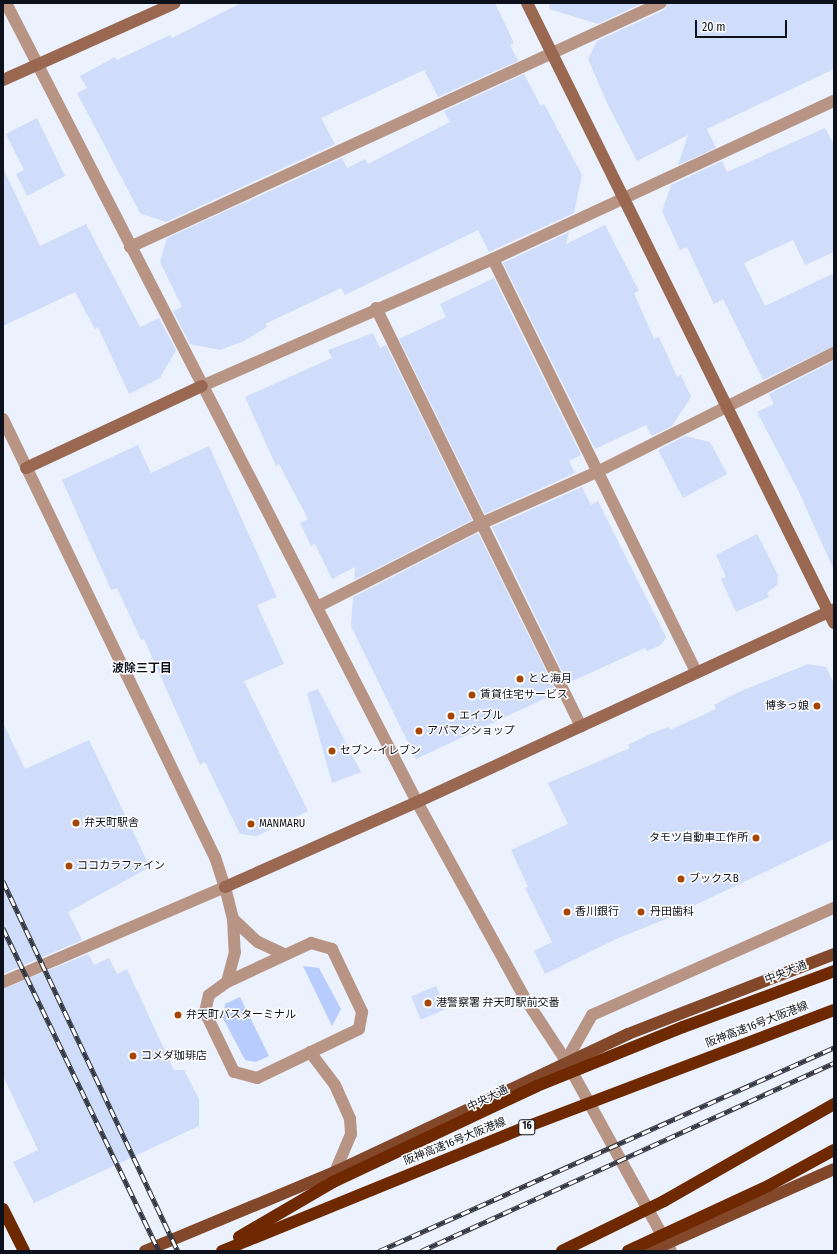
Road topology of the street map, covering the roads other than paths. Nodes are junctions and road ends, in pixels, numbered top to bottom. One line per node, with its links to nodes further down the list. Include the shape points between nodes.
1 (6, 3): 6 (street)
2 (176, 3): 6 (street)
3 (527, 3): 5 (street)
4 (661, 3): 5 (street)
5 (552, 54): 9 (street); 10 (street)
6 (37, 65): 7 (street); 10 (street)
7 (3, 80)
8 (834, 101): 9 (street)
9 (624, 199): 11 (street); 15 (street)
10 (130, 247): 14 (street)
11 (493, 259): 12 (street); 18 (street)
12 (376, 308): 14 (street); 19 (street)
13 (834, 353): 15 (street)
14 (202, 386): 17 (street); 20 (street)
15 (726, 406): 18 (street); 21 (street)
16 (3, 419): 17 (street)
17 (26, 468): 25 (street, via 215,857)
18 (599, 471): 19 (street); 22 (street)
19 (480, 524): 20 (street); 23 (street)
20 (317, 607): 24 (street)
21 (832, 615): 22 (street)
22 (696, 671): 23 (street)
23 (581, 726): 24 (street)
24 (417, 802): 25 (street); 35 (street, via 526,1000)
25 (225, 887): 27 (street); 31 (street)
26 (834, 908): 35 (street, via 592,1015)
27 (233, 919): 28 (street, via 258,942); 32 (street, via 235,952)
28 (284, 954): 32 (street); 34 (street, via 311,943 332,949 362,1012 359,1029)
29 (834, 954): 35 (main road, 中央大通, via 628,1034)
30 (834, 971): 44 (highway, bridge, via 683,1027 537,1086 333,1182)
31 (3, 982)
32 (227, 982): 34 (street, via 209,995 205,1012 234,1072 257,1078)
33 (834, 1010): 45 (highway, 阪神高速16号大阪港線 / 16, bridge, via 526,1128)
34 (310, 1052): 39 (street, via 335,1085 351,1123 351,1134)
35 (566, 1061): 39 (main road, 中央大通); 41 (street)
36 (834, 1104): 46 (highway, bridge, via 670,1197)
37 (834, 1150): 47 (highway, bridge, via 707,1216)
38 (834, 1169): 41 (main road)
39 (335, 1172): 43 (main road, 中央大通)
40 (3, 1209): 42 (highway)
41 (669, 1247): 48 (main road)
42 (24, 1251)
43 (145, 1251)
44 (215, 1251)
45 (222, 1251)
46 (562, 1251)
47 (628, 1251)
48 (650, 1251)

